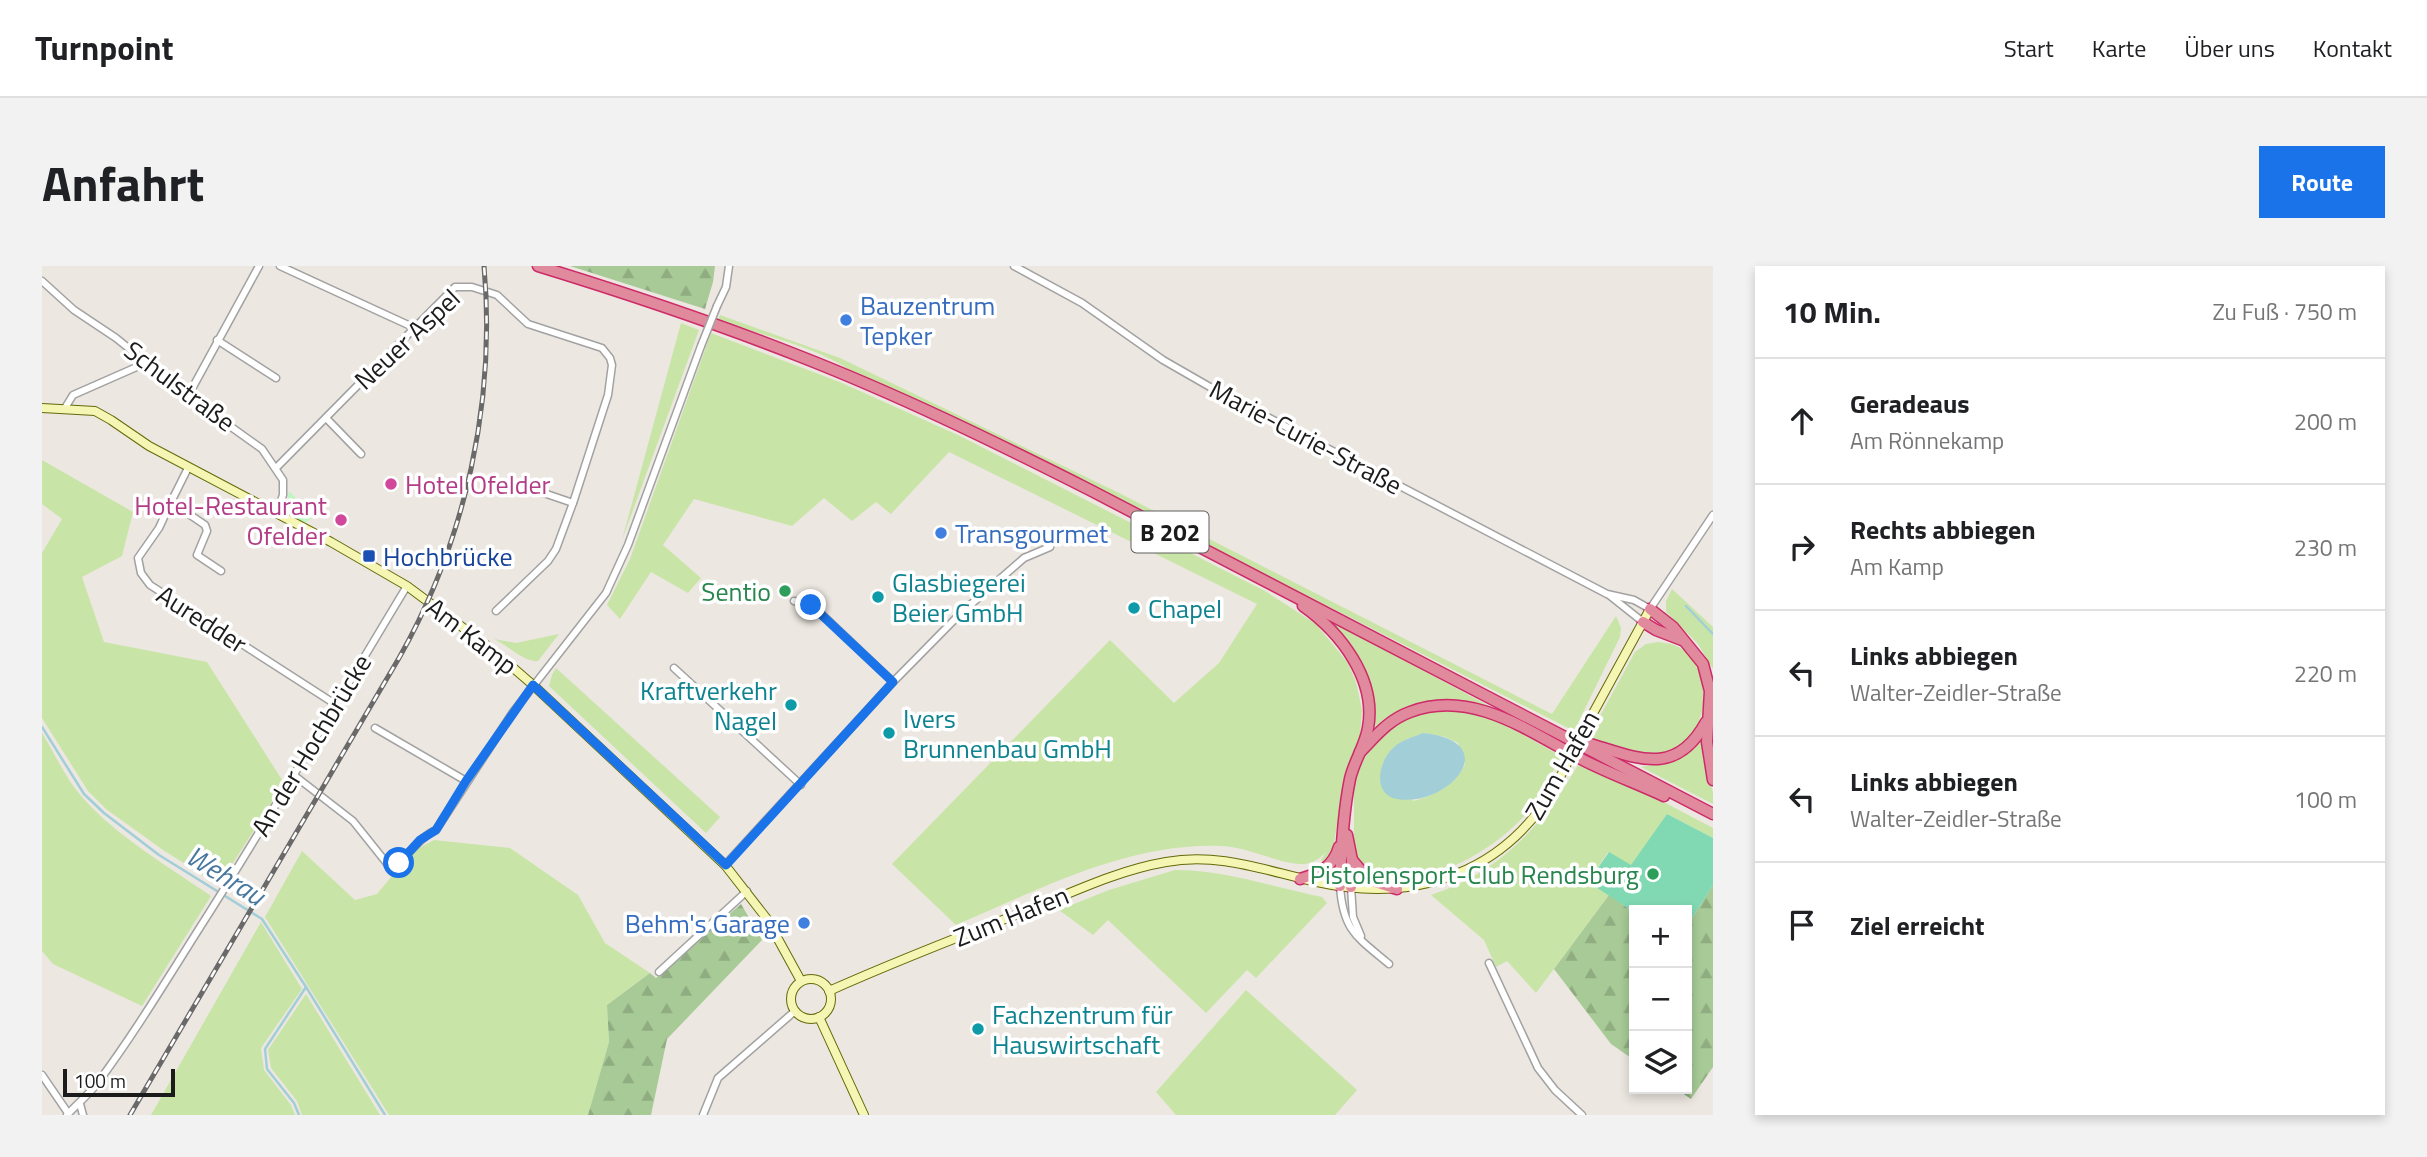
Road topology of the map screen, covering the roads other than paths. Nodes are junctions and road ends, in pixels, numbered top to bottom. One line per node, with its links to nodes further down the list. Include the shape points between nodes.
1 (259, 266): 8 (street)
2 (280, 266): 7 (street)
3 (538, 266): 25 (highway, B 202, via 723,327 882,391 1016,453)
4 (729, 266): 35 (street, bridge, via 726,286 618,568 594,611)
5 (1014, 266): 27 (street, Marie-Curie-Straße, via 1082,303 1210,387)
6 (42, 281): 9 (street, Schulstraße, via 74,310)
7 (417, 328): 14 (street, Neuer Aspel); 20 (street, Neuer Aspel, via 455,287 472,287 497,295 528,324 602,348 610,358 611,380)
8 (217, 340): 10 (street); 11 (street)
9 (148, 362): 11 (street, Schulstraße); 13 (street, via 73,396)
10 (276, 378)
11 (188, 396): 17 (street, Schulstraße, via 262,449)
12 (42, 408): 13 (main road, Am Kamp)
13 (65, 408): 16 (main road, Am Kamp, via 95,411)
14 (326, 418): 15 (street); 17 (street, Neuer Aspel)
15 (361, 454)
16 (188, 468): 19 (street, Auredder); 21 (main road, Am Kamp)
17 (276, 468): 21 (street, via 283,480)
18 (528, 488): 20 (street)
19 (171, 502): 24 (street, Auredder, via 205,525 197,555); 36 (street, Auredder, via 138,558 150,586)
20 (573, 503): 30 (street, via 548,561)
21 (277, 512): 26 (main road, Am Kamp)
22 (1713, 515): 29 (street)
23 (1050, 547): 34 (street, via 1024,558)
24 (221, 571)
25 (1262, 579): 39 (highway, B 202); 40 (highway, via 1327,625 1355,663 1370,714)
26 (407, 586): 35 (main road, Am Kamp); 36 (street, An der Hochbrücke)
27 (1607, 594): 29 (street, Marie-Curie-Straße); 31 (street, Marie-Curie-Straße)
28 (794, 601): 34 (street, via 811,605)
29 (1650, 609): 31 (main road, Zum Hafen); 32 (highway)
30 (496, 611)
31 (1643, 621): 32 (highway); 53 (main road, Zum Hafen, bridge, via 1535,818 1487,860 1436,882)
32 (1684, 641): 37 (highway, via 1708,678)
33 (674, 668): 44 (street)
34 (893, 682): 44 (street)
35 (533, 685): 43 (street); 50 (main road, Am Kamp)
36 (335, 704): 41 (street, An der Hochbrücke)
37 (1708, 720): 39 (highway, via 1689,746 1660,759 1636,759); 42 (highway)
38 (375, 728): 43 (street)
39 (1563, 736): 45 (highway, B 202)
40 (1360, 752): 45 (highway, via 1388,723 1410,712 1434,706 1470,706 1665,796); 47 (highway, via 1350,778)
41 (295, 776): 43 (street, via 353,821 389,866 399,863 436,830); 64 (street, An der Hochbrücke, via 148,1009)
42 (1713, 780)
43 (466, 781)
44 (801, 785): 50 (street)
45 (1688, 801): 46 (highway, B 202)
46 (1713, 814)
47 (1345, 825): 48 (highway); 49 (highway)
48 (1343, 842): 51 (highway, via 1331,864); 52 (highway)
49 (1352, 860): 52 (highway); 53 (highway, via 1369,880)
50 (726, 865): 54 (main road, Am Kamp)
51 (1300, 879): 52 (main road, Zum Hafen); 60 (main road, Zum Hafen, via 1212,859 1135,869)
52 (1346, 887): 53 (main road, Zum Hafen); 55 (street, via 1357,929); 55 (street, via 1345,918)
53 (1397, 889)
54 (747, 891): 58 (street); 59 (main road, Am Kamp, via 768,919)
55 (1371, 949): 57 (street)
56 (1489, 963): 69 (street, via 1538,1068)
57 (1389, 964)
58 (659, 972)
59 (801, 981): 60 (main road, via 814,979); 61 (main road, via 790,997)
60 (829, 991): 62 (main road, via 827,1010)
61 (795, 1011): 62 (main road, via 804,1018); 67 (street, via 718,1078)
62 (819, 1017): 68 (main road)
63 (42, 1075): 65 (street)
64 (80, 1104): 65 (street, An der Hochbrücke); 66 (street)
65 (67, 1114)
66 (83, 1115)
67 (703, 1115)
68 (864, 1115)
69 (1582, 1115)

